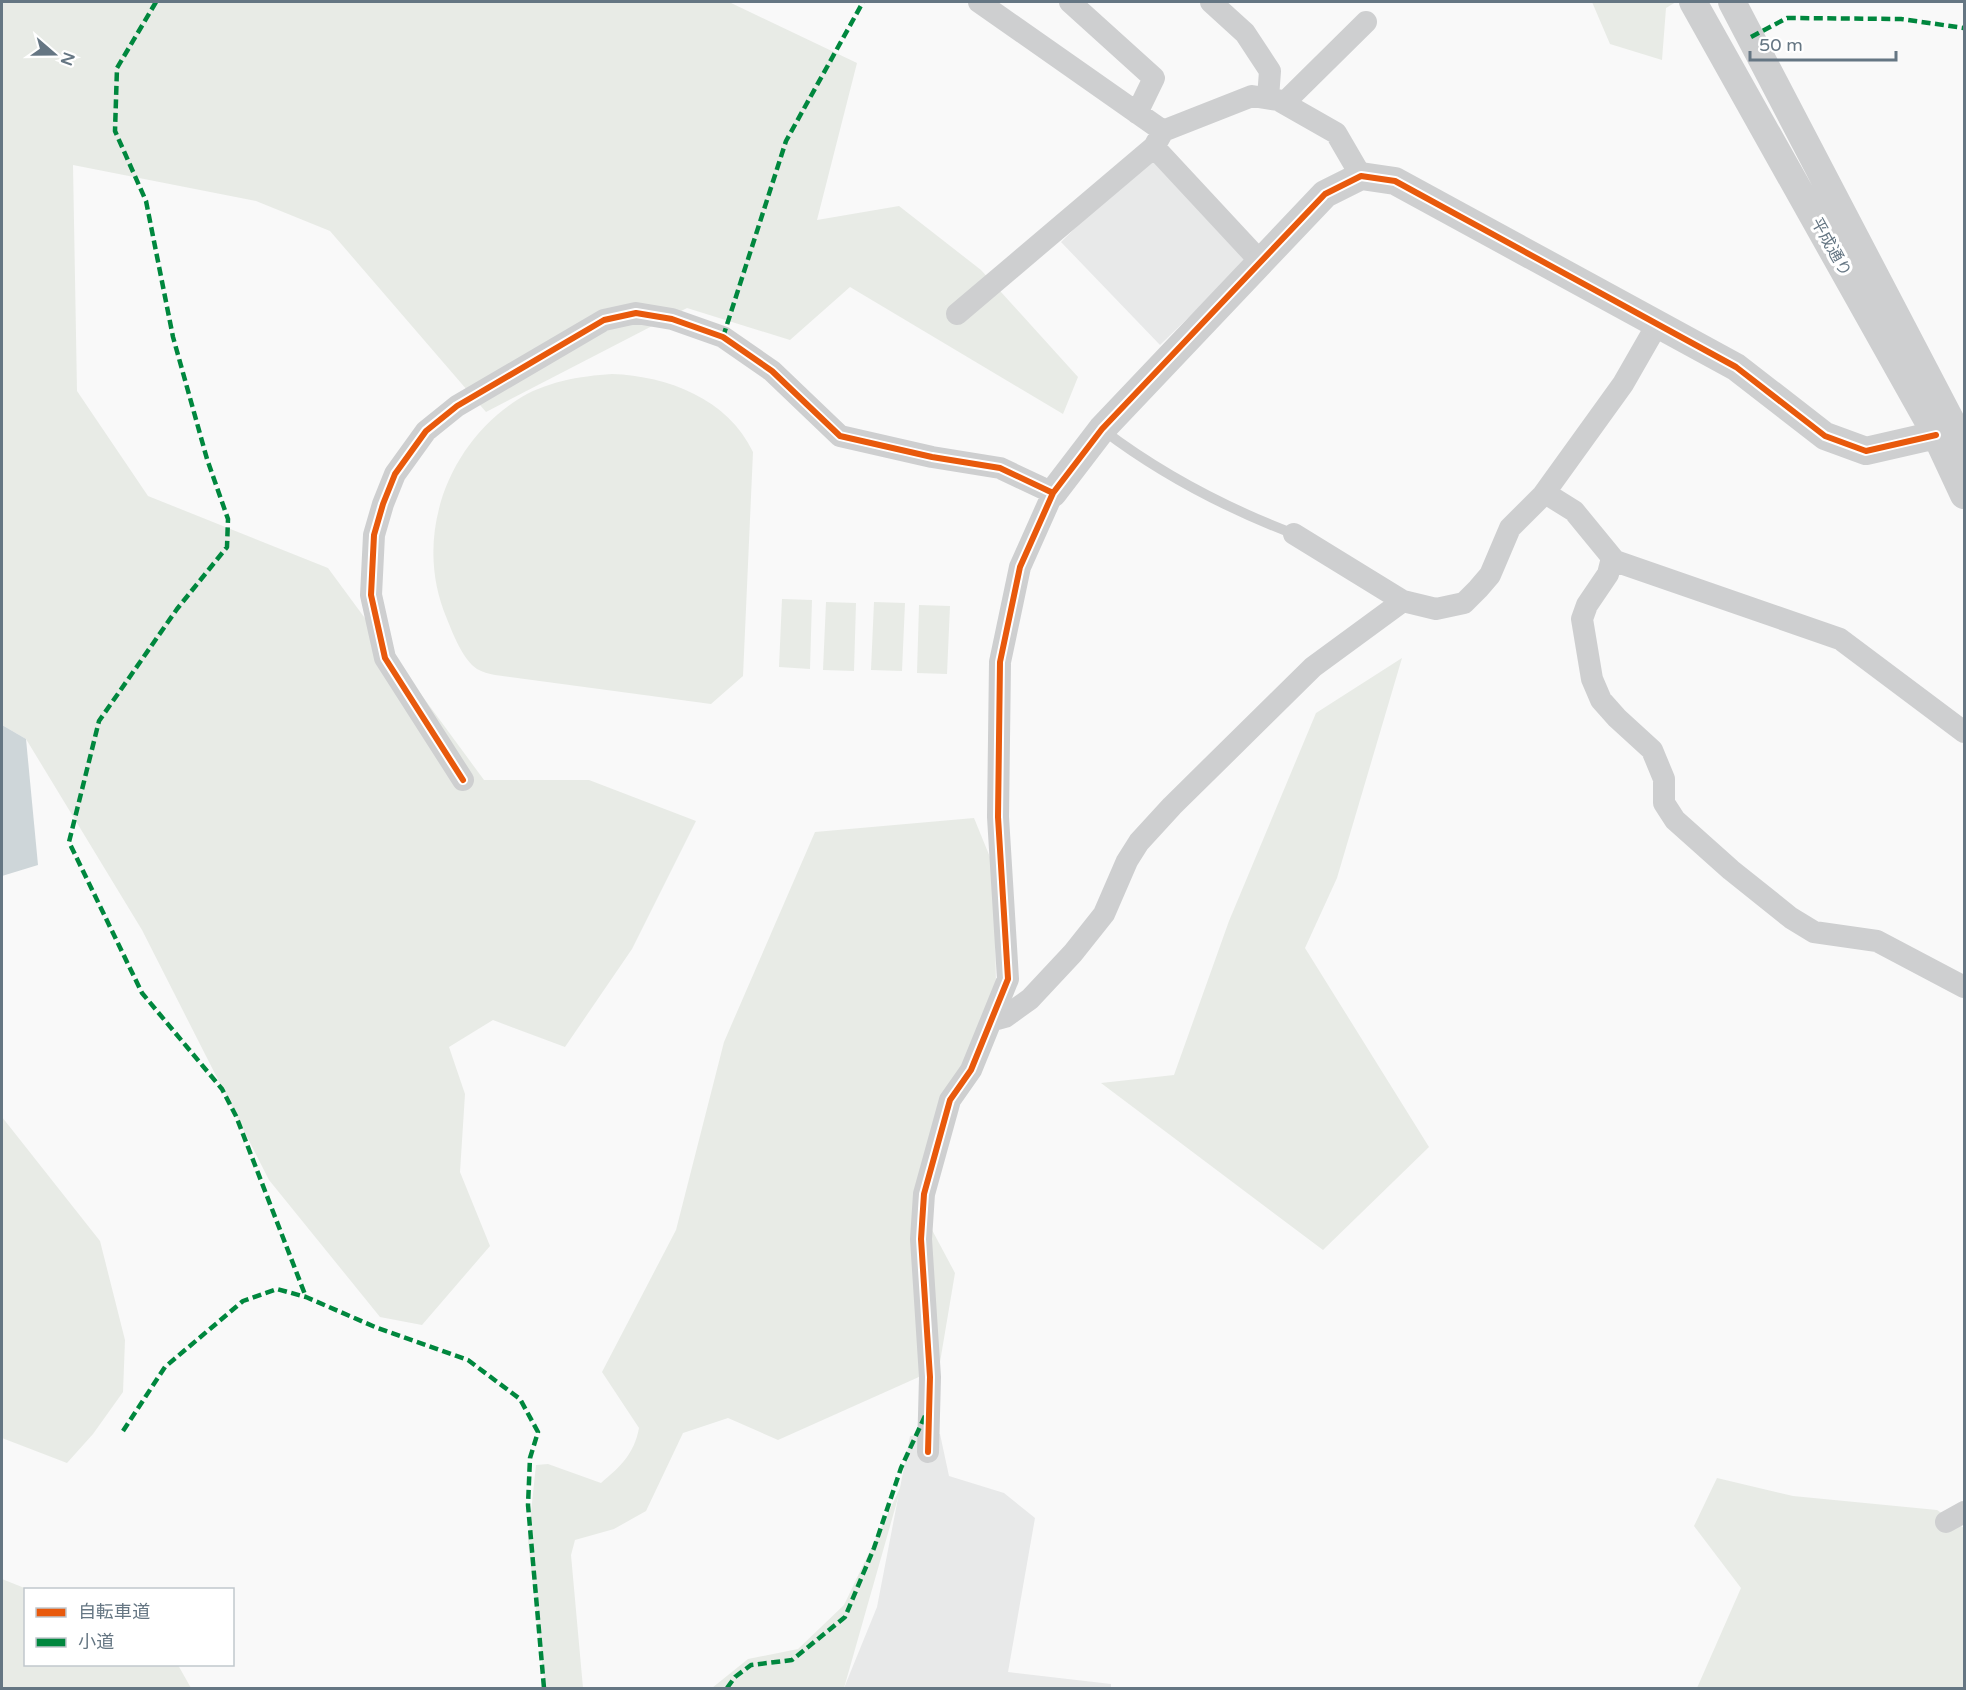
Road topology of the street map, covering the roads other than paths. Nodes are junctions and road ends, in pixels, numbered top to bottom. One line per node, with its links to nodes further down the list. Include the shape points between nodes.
1 (979, 2): 8 (street)
2 (1070, 2): 8 (street, via 1154,78)
3 (1211, 2): 7 (street, via 1245,33 1270,71)
4 (1693, 2): 15 (street, 平成通り)
5 (1732, 2): 16 (street, 平成通り)
6 (1366, 22): 7 (street)
7 (1276, 101): 9 (street, via 1252,96); 10 (street, via 1336,133)
8 (1137, 113): 9 (street)
9 (1158, 139): 11 (street); 12 (street)
10 (1361, 176): 11 (street, via 1325,194); 13 (street, via 1395,181)
11 (1260, 261): 14 (street)
12 (957, 314)
13 (1658, 323): 15 (street, via 1736,367 1825,436 1866,451); 18 (street, via 1623,384)
14 (1102, 429): 17 (street); 20 (lane, via 1128,449 1235,512)
15 (1936, 435): 19 (street, 平成通り)
16 (1965, 446)
17 (1053, 493): 24 (street, via 1000,468 840,436 772,371 723,337 672,319 636,313 604,320 457,406 426,431 395,474 383,504 374,536 371,595 385,658); 26 (street, via 1020,567 1000,662 998,817 1008,979)
18 (1543, 495): 21 (street, via 1574,511); 22 (street, via 1510,528 1490,575 1464,603 1436,609)
19 (1965, 495)
20 (1294, 534): 22 (street)
21 (1612, 558): 23 (street, via 1840,639); 25 (street, via 1608,574 1582,619 1592,679 1600,700 1652,750 1664,779 1664,803 1676,820 1731,870 1814,932 1877,941)
22 (1403, 601): 26 (street, via 1313,667 1173,806 1139,842 1104,914 1073,953 1030,999)
23 (1965, 732)
24 (463, 780)
25 (1965, 987)
26 (994, 1020): 27 (street, via 971,1070 950,1100 924,1194 921,1239 930,1377)
27 (928, 1452)

